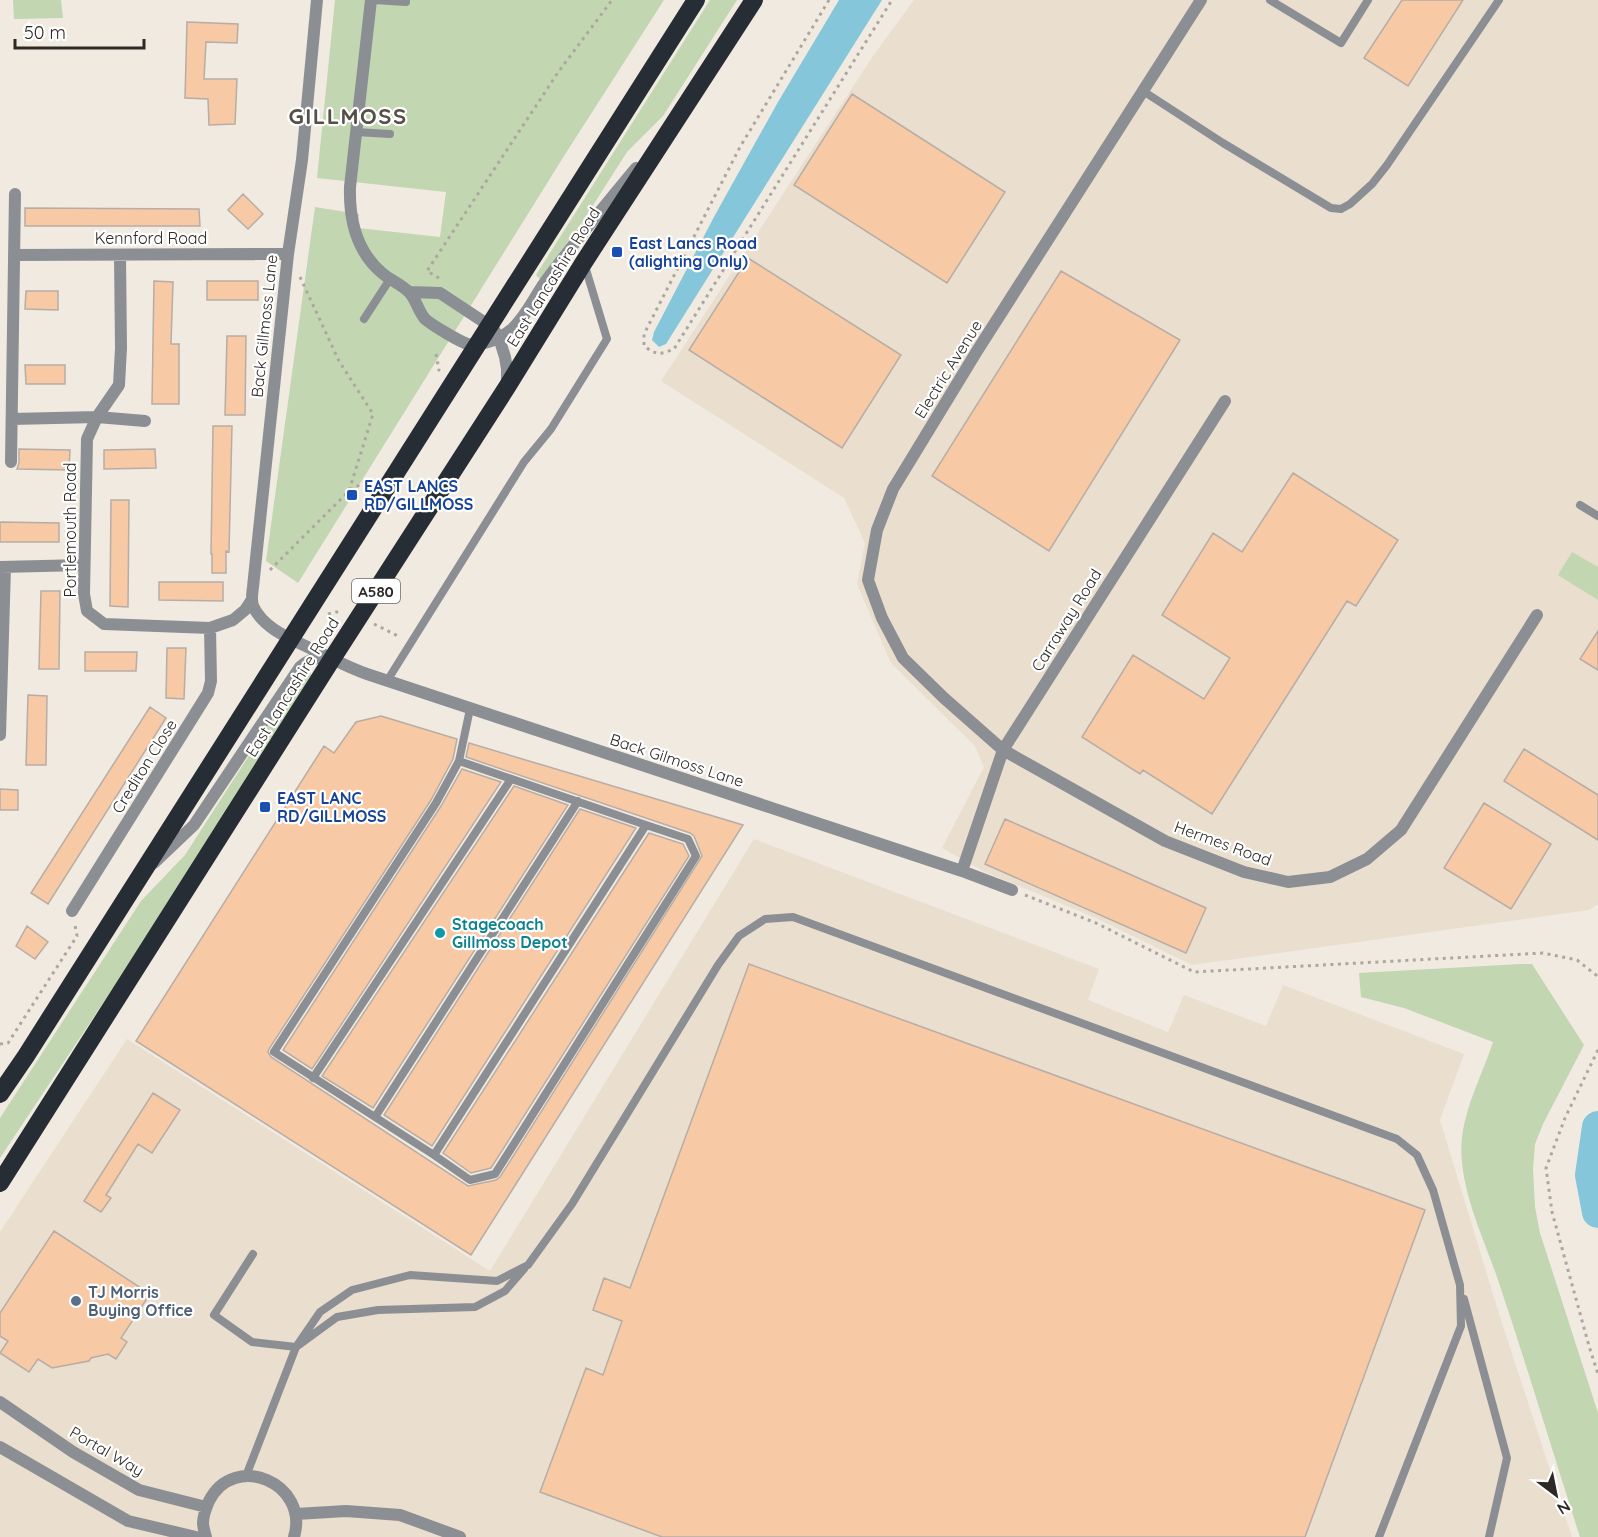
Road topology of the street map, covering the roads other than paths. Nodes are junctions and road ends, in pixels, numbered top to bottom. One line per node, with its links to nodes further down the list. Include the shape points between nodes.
1 (317, 0): 15 (street, Back Gillmoss Lane, via 302,160)
2 (372, 0): 9 (lane); 12 (street)
3 (696, 0): 22 (highway, East Lancashire Road / A580)
4 (754, 0): 11 (highway, East Lancashire Road / A580)
5 (1201, 0): 10 (street, Electric Avenue)
6 (1270, 0): 7 (lane, via 1341,43)
7 (1368, 0)
8 (1499, 0): 10 (lane, via 1387,165 1364,192 1341,209 1331,208)
9 (406, 2)
10 (1143, 91): 42 (street, Electric Avenue, via 893,489 877,530 868,580 903,657)
11 (675, 122): 18 (highway, East Lancashire Road / A580); 22 (street, via 586,228 514,327)
12 (356, 132): 13 (lane); 19 (street, via 351,221 362,251)
13 (390, 134)
14 (15, 194): 16 (street)
15 (288, 254): 17 (street, Kennford Road); 34 (street, Back Gillmoss Lane)
16 (14, 255): 17 (street, Kennford Road); 27 (street)
17 (120, 255): 26 (street, Portlemouth Road, via 119,385)
18 (584, 262): 24 (highway, East Lancashire Road / A580); 39 (lane, via 607,339 551,429 524,462)
19 (390, 279): 20 (street); 21 (lane)
20 (409, 292): 22 (street, via 440,293); 23 (street, via 426,319 460,341)
21 (364, 319)
22 (494, 331): 23 (highway, East Lancashire Road / A580); 24 (street, via 507,369)
23 (477, 345): 37 (highway, East Lancashire Road / A580)
24 (507, 387): 38 (highway, East Lancashire Road / A580)
25 (1225, 401): 42 (street, Carraway Road)
26 (97, 417): 27 (street); 28 (street); 32 (street, Portlemouth Road, via 87,439)
27 (12, 419): 29 (street)
28 (145, 421)
29 (11, 462)
30 (1580, 505): 31 (lane)
31 (1598, 516)
32 (84, 565): 33 (street); 36 (street, Portlemouth Road, via 87,611 104,624)
33 (3, 567): 41 (street)
34 (252, 601): 36 (street, Portlemouth Road, via 233,620); 37 (street, via 266,623)
35 (1537, 615): 42 (street, Hermes Road, via 1401,830 1367,859 1330,877 1288,882 1234,868 1165,841)
36 (210, 628): 50 (street, Crediton Close, via 208,693)
37 (291, 639): 38 (street, Back Gilmoss Lane); 48 (highway, East Lancashire Road / A580)
38 (332, 659): 39 (street, Back Gilmoss Lane); 48 (street, via 320,657 300,667 194,825); 55 (highway, East Lancashire Road / A580)
39 (387, 681): 40 (street, Back Gilmoss Lane)
40 (470, 709): 43 (lane); 47 (street, Back Gilmoss Lane)
41 (0, 735)
42 (1003, 750): 47 (street, Carraway Road)
43 (459, 761): 44 (lane); 51 (lane, via 436,803 274,1052)
44 (511, 778): 45 (lane); 51 (lane)
45 (578, 801): 46 (lane); 53 (lane)
46 (646, 825): 54 (lane); 54 (lane, via 688,839 696,856 495,1174 470,1180)
47 (962, 871): 49 (street, Back Gilmoss Lane)
48 (138, 879): 52 (highway, East Lancashire Road / A580)
49 (1012, 890)
50 (72, 911)
51 (313, 1078): 53 (lane)
52 (0, 1094)
53 (375, 1117): 54 (lane)
54 (434, 1155)
55 (0, 1183)
56 (253, 1254): 59 (lane, via 214,1315 252,1342)
57 (528, 1265): 58 (lane, via 572,1204 739,936 765,919 793,917 1397,1139 1417,1155 1433,1190); 59 (lane, via 505,1291 475,1307 378,1310 337,1317); 59 (lane, via 497,1281 410,1275 352,1290 320,1312)
58 (1460, 1285): 69 (lane, via 1461,1326); 70 (lane, via 1507,1458)
59 (296, 1347): 62 (lane)
60 (0, 1402): 63 (street, Portal Way, via 73,1452 139,1490)
61 (0, 1447): 65 (street, via 128,1521)
62 (246, 1476): 63 (street, via 221,1486); 64 (street, via 260,1477 284,1490)
63 (206, 1507): 66 (street)
64 (296, 1514): 67 (street); 68 (street, via 345,1511 400,1515)
65 (196, 1537)
66 (206, 1537)
67 (294, 1537)
68 (460, 1537)
69 (1379, 1537)
70 (1490, 1537)

